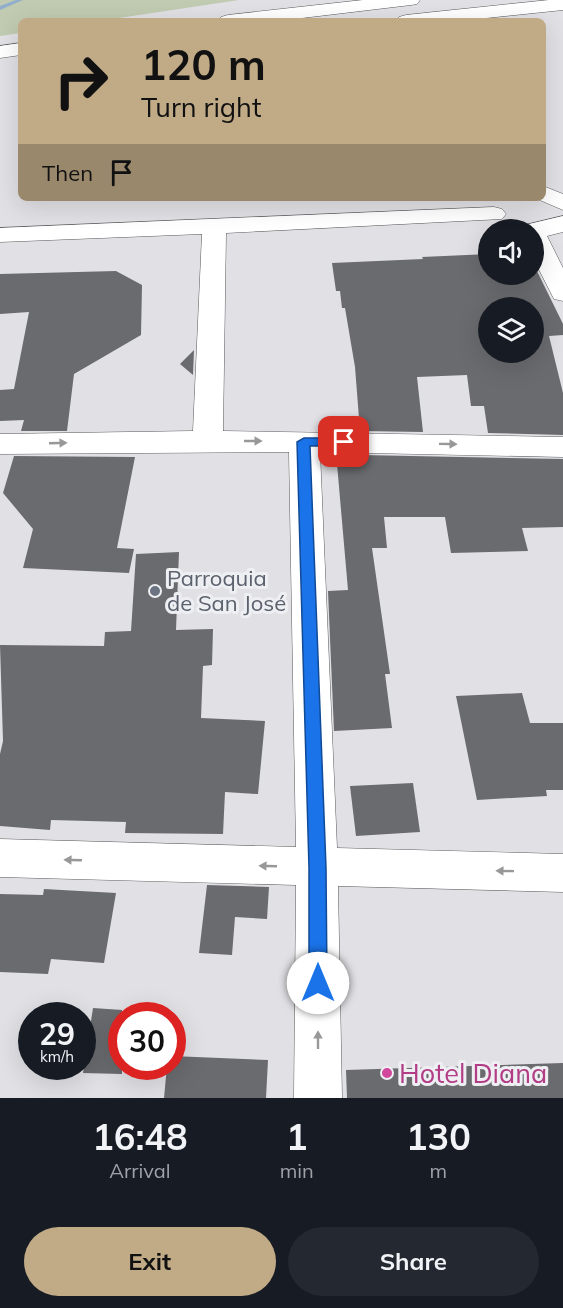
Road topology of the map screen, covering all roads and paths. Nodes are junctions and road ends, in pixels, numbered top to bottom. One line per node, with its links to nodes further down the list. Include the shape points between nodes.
1 (411, 0): 3 (street)
2 (563, 4): 4 (street)
3 (254, 18)
4 (434, 18)
5 (18, 49): 6 (street)
6 (0, 52)
7 (18, 67): 8 (street)
8 (0, 69)
9 (558, 204): 13 (street, via 548,230)
10 (496, 206): 11 (street); 12 (street)
11 (504, 219)
12 (213, 226): 14 (street); 17 (street)
13 (544, 231)
14 (0, 235)
15 (544, 253): 16 (street)
16 (563, 293)
17 (208, 441): 18 (street, one-way to 18); 19 (street, one-way to 17)
18 (304, 442): 20 (street, one-way to 20); 22 (street)
19 (0, 444)
20 (563, 447)
21 (0, 858): 22 (street, one-way to 21)
22 (317, 868): 23 (street, one-way to 22); 24 (street, one-way to 22)
23 (563, 873)
24 (318, 1098)

